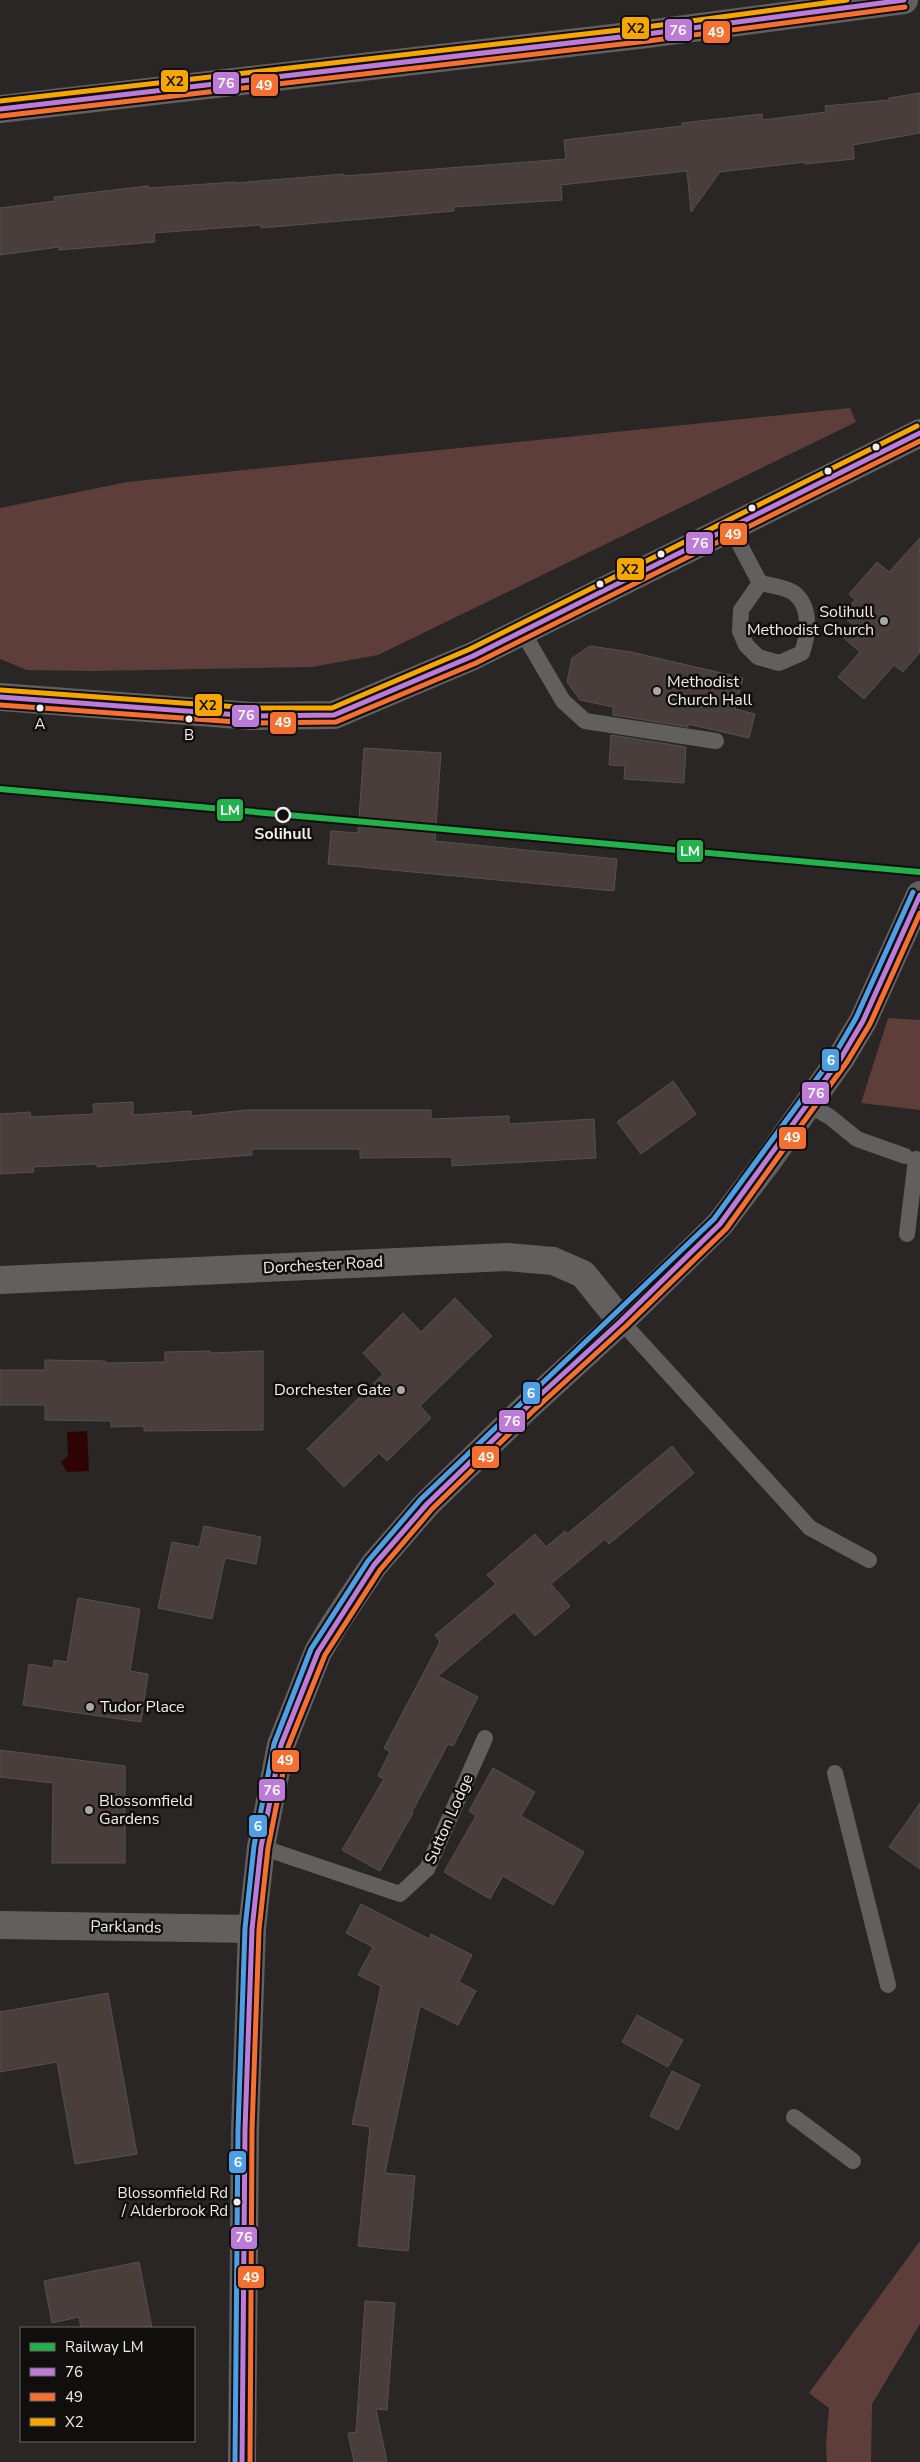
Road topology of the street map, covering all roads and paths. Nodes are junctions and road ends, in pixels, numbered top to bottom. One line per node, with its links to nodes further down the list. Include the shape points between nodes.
1 (904, 0): 2 (main road, via 647,34)
2 (0, 109)
3 (920, 433): 4 (main road)
4 (731, 528): 5 (lane); 6 (main road)
5 (760, 583): 5 (lane, via 794,593 803,605 808,633 802,653 779,663 758,657 746,645 740,631 740,610)
6 (522, 631): 7 (main road, via 421,680 334,715 252,716); 8 (lane, via 563,701 584,721)
7 (0, 697)
8 (716, 741)
9 (920, 895): 10 (main road, via 863,1021)
10 (809, 1105): 11 (lane, via 830,1116 857,1139 911,1157); 13 (main road, via 720,1224)
11 (907, 1234)
12 (0, 1280): 13 (main road, Dorchester Road, via 507,1257 553,1261 583,1274)
13 (621, 1321): 14 (lane, via 810,1528); 17 (main road, via 427,1504 374,1565 318,1652 297,1704 281,1745)
14 (868, 1560)
15 (485, 1738): 17 (lane, Sutton Lodge, via 427,1869 400,1894)
16 (835, 1772): 20 (lane)
17 (261, 1847): 19 (main road)
18 (0, 1925): 19 (main road, Parklands)
19 (252, 1930): 23 (main road, via 245,2130)
20 (888, 1985)
21 (794, 2117): 22 (lane)
22 (853, 2161)
23 (242, 2462)

